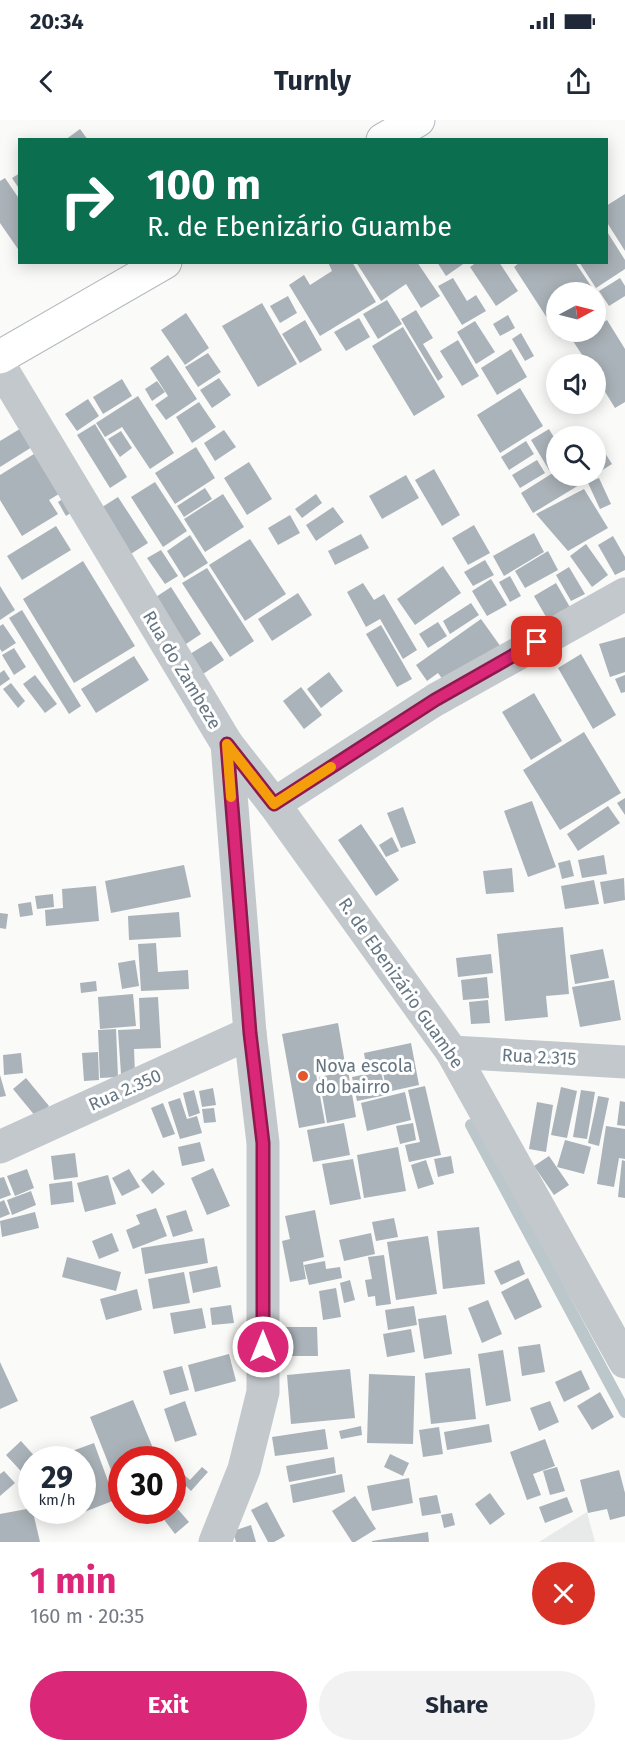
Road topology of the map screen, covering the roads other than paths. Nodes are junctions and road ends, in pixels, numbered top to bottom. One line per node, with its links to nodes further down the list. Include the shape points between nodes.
1 (417, 120): 2 (street)
2 (386, 138)
3 (162, 264): 4 (street)
4 (0, 357)
5 (0, 366): 7 (street, Rua do Zambeze)
6 (625, 594): 8 (street, via 435,700)
7 (227, 744): 8 (street, R. de Ebenizário Guambe); 9 (street, Rua do Zambeze)
8 (274, 804): 10 (street, R. de Ebenizário Guambe)
9 (250, 1033): 12 (street, Rua 2.350); 14 (street, Rua do Zambeze, via 263,1143 263,1392 244,1469)
10 (452, 1052): 11 (street, Rua 2.315); 13 (street, R. de Ebenizário Guambe)
11 (625, 1062)
12 (0, 1147)
13 (625, 1362)
14 (215, 1542)

